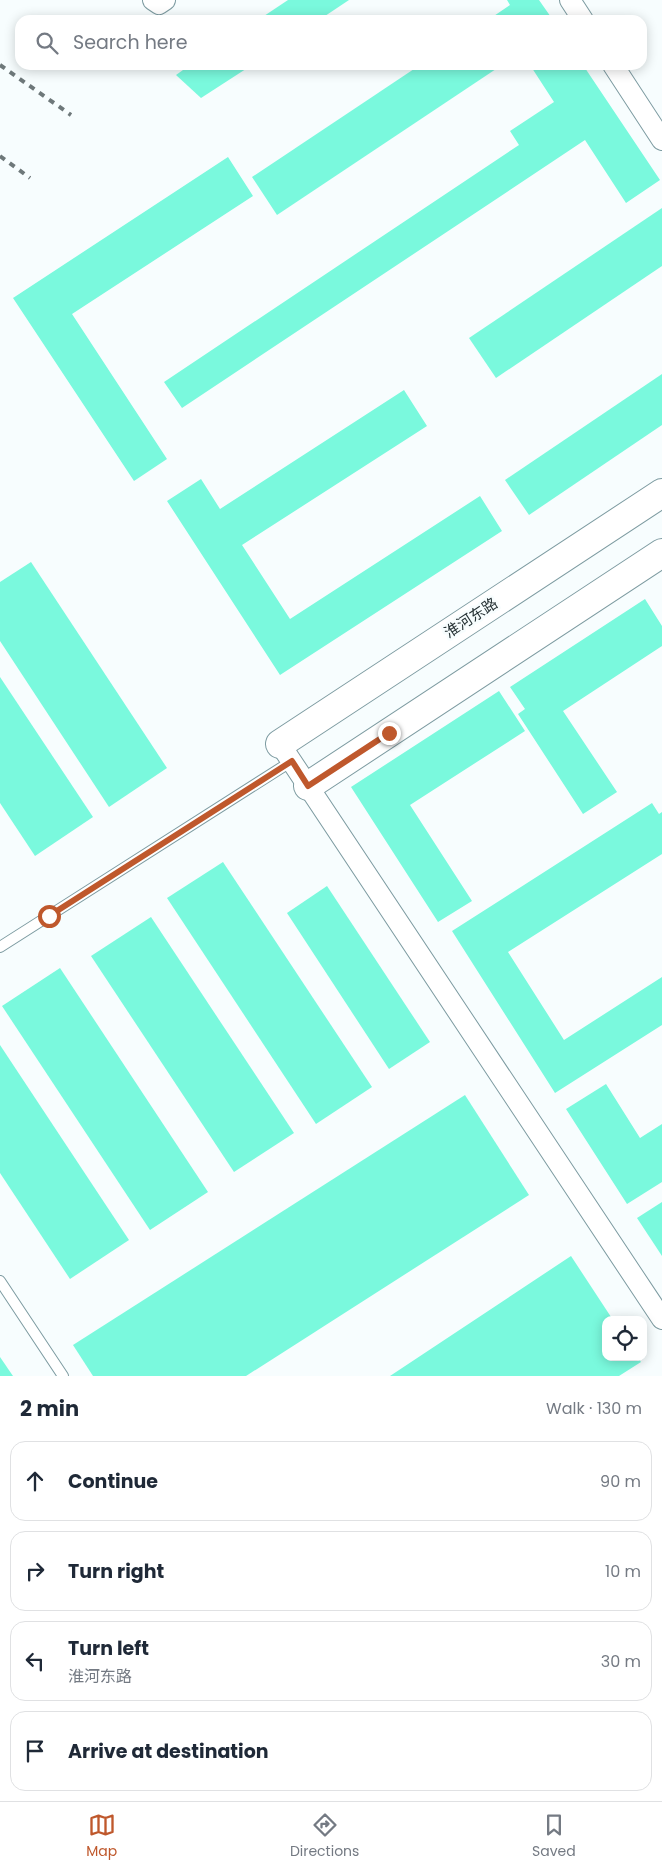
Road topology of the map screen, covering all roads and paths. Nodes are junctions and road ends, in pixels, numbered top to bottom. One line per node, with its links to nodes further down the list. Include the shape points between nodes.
1 (153, 0): 2 (street, via 159,4)
2 (165, 0)
3 (570, 0): 4 (street)
4 (580, 15)
5 (616, 70): 6 (street)
6 (662, 140)
7 (662, 493): 9 (main road, 淮河东路)
8 (662, 553): 10 (main road)
9 (286, 752): 10 (street); 11 (lane)
10 (308, 786): 13 (street)
11 (0, 947)
12 (0, 1281): 14 (lane)
13 (662, 1319)
14 (62, 1376)

